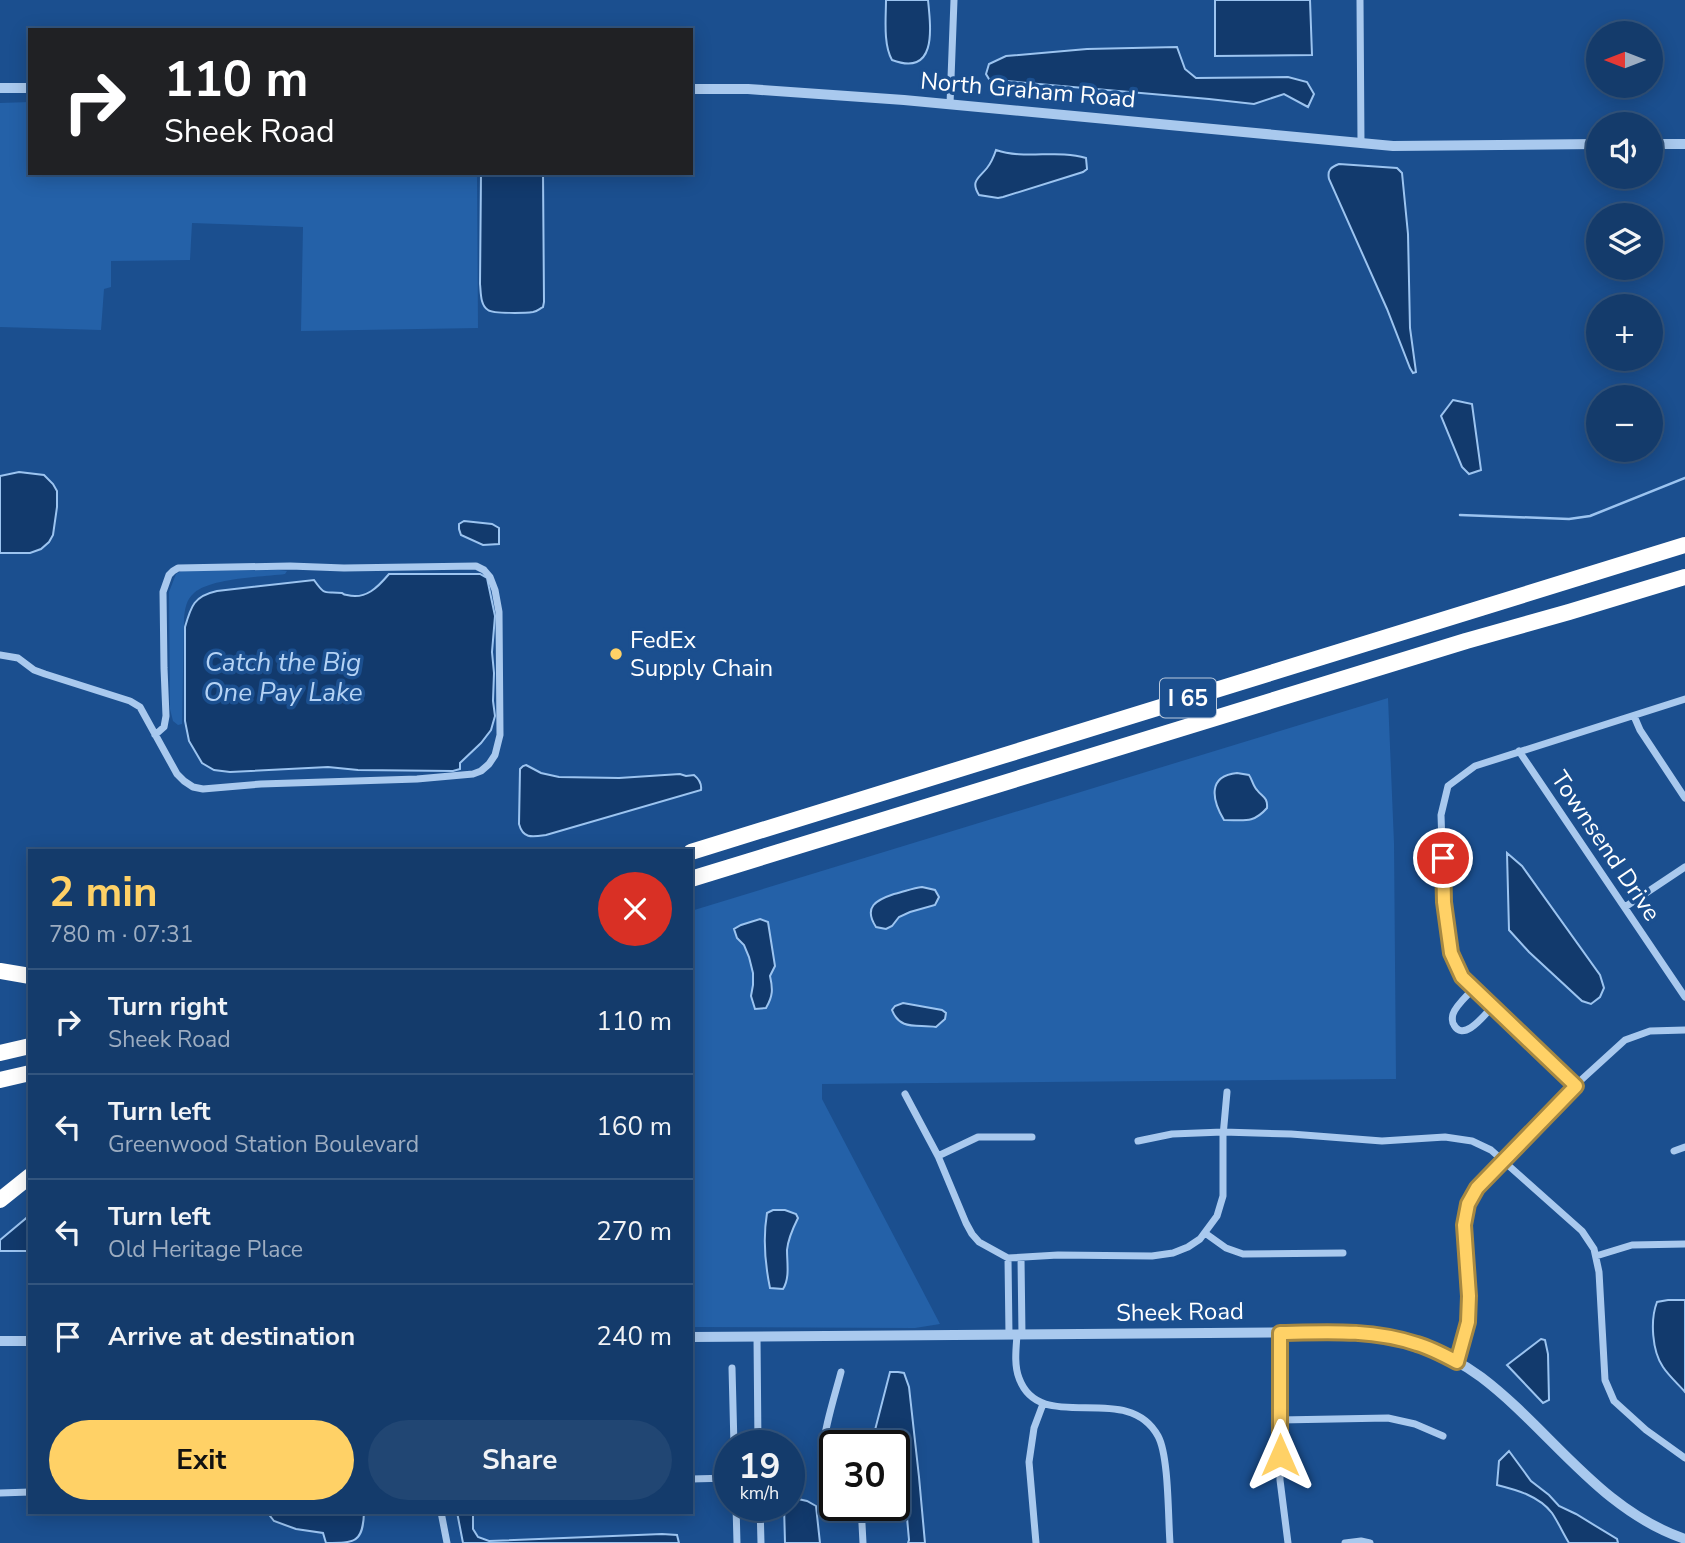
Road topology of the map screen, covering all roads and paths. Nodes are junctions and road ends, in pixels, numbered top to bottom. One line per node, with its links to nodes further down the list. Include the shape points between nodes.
1 (954, 0): 6 (street)
2 (1360, 0): 7 (street)
3 (0, 88): 4 (street)
4 (28, 88)
5 (693, 89): 6 (street, North Graham Road)
6 (950, 104): 7 (street, North Graham Road)
7 (1361, 142): 8 (street, North Graham Road, via 1392,146)
8 (1586, 144)
9 (1663, 144): 10 (street)
10 (1685, 144)
11 (1685, 545): 19 (highway, I 65)
12 (1685, 577): 21 (highway, I 65)
13 (0, 655): 16 (street, via 130,701 139,707)
14 (1685, 699): 15 (street)
15 (1634, 716): 17 (street); 18 (street)
16 (155, 735): 16 (street, via 164,727 166,716 163,592 169,575 178,568 475,566 490,577 499,612 500,735 495,755 481,771 416,779 204,789 184,782)
17 (1519, 751): 22 (street, Townsend Drive); 25 (street, via 1475,766 1448,786 1441,814 1451,953 1462,977)
18 (1685, 798)
19 (693, 851)
20 (1685, 867): 22 (street)
21 (693, 878)
22 (1625, 907): 26 (street, Townsend Drive)
23 (0, 971): 24 (highway)
24 (28, 976)
25 (1474, 988): 27 (street); 27 (street, via 1453,1012 1455,1027 1465,1031)
26 (1685, 997)
27 (1493, 1006): 33 (street)
28 (1685, 1030): 33 (street, via 1650,1031 1625,1040)
29 (28, 1046): 30 (highway)
30 (0, 1053)
31 (28, 1073): 32 (highway)
32 (0, 1080)
33 (1576, 1086): 42 (street)
34 (1227, 1092): 36 (street)
35 (905, 1094): 41 (street)
36 (1223, 1132): 38 (street); 42 (street, via 1382,1141 1459,1139 1491,1150); 45 (street, via 1223,1196)
37 (1032, 1137): 41 (street, via 978,1137)
38 (1138, 1141)
39 (1685, 1147): 40 (street)
40 (1674, 1152)
41 (938, 1156): 49 (street, via 972,1234)
42 (1503, 1162): 48 (street, via 1582,1231); 57 (street, via 1468,1204 1464,1225 1468,1322)
43 (28, 1178): 44 (highway)
44 (0, 1200)
45 (1205, 1233): 47 (street, via 1243,1254); 50 (street, via 1173,1253)
46 (1685, 1244): 48 (street, via 1632,1245)
47 (1343, 1253)
48 (1596, 1256): 66 (street, via 1605,1380 1614,1401)
49 (1008, 1258): 50 (street); 52 (street)
50 (1021, 1258): 52 (street)
51 (1280, 1333): 52 (street, Sheek Road); 57 (street, Sheek Road, via 1380,1335 1418,1344); 61 (street)
52 (1016, 1335): 54 (street, Sheek Road); 60 (street, via 1019,1378)
53 (693, 1337): 54 (street, Sheek Road)
54 (757, 1337): 63 (street)
55 (0, 1341): 56 (street)
56 (28, 1341)
57 (1457, 1362): 75 (street, Sheek Road, via 1518,1408 1610,1497)
58 (732, 1368): 62 (street)
59 (841, 1372): 64 (street)
60 (1042, 1405): 80 (street, via 1029,1462); 81 (street, via 1122,1409 1152,1426 1164,1455)
61 (1280, 1420): 65 (street, via 1388,1418); 82 (street, via 1280,1480)
62 (734, 1430)
63 (758, 1430)
64 (826, 1430)
65 (1443, 1436)
66 (1685, 1458)
67 (714, 1478): 68 (street)
68 (693, 1479)
69 (28, 1492): 70 (street)
70 (0, 1493)
71 (441, 1514): 76 (street)
72 (736, 1521): 77 (street)
73 (760, 1521): 78 (street)
74 (862, 1521): 79 (street)
75 (1685, 1539)
76 (447, 1543)
77 (737, 1543)
78 (761, 1543)
79 (863, 1543)
80 (1036, 1543)
81 (1170, 1543)
82 (1288, 1543)
83 (1345, 1543): 84 (street)
84 (1370, 1543)

